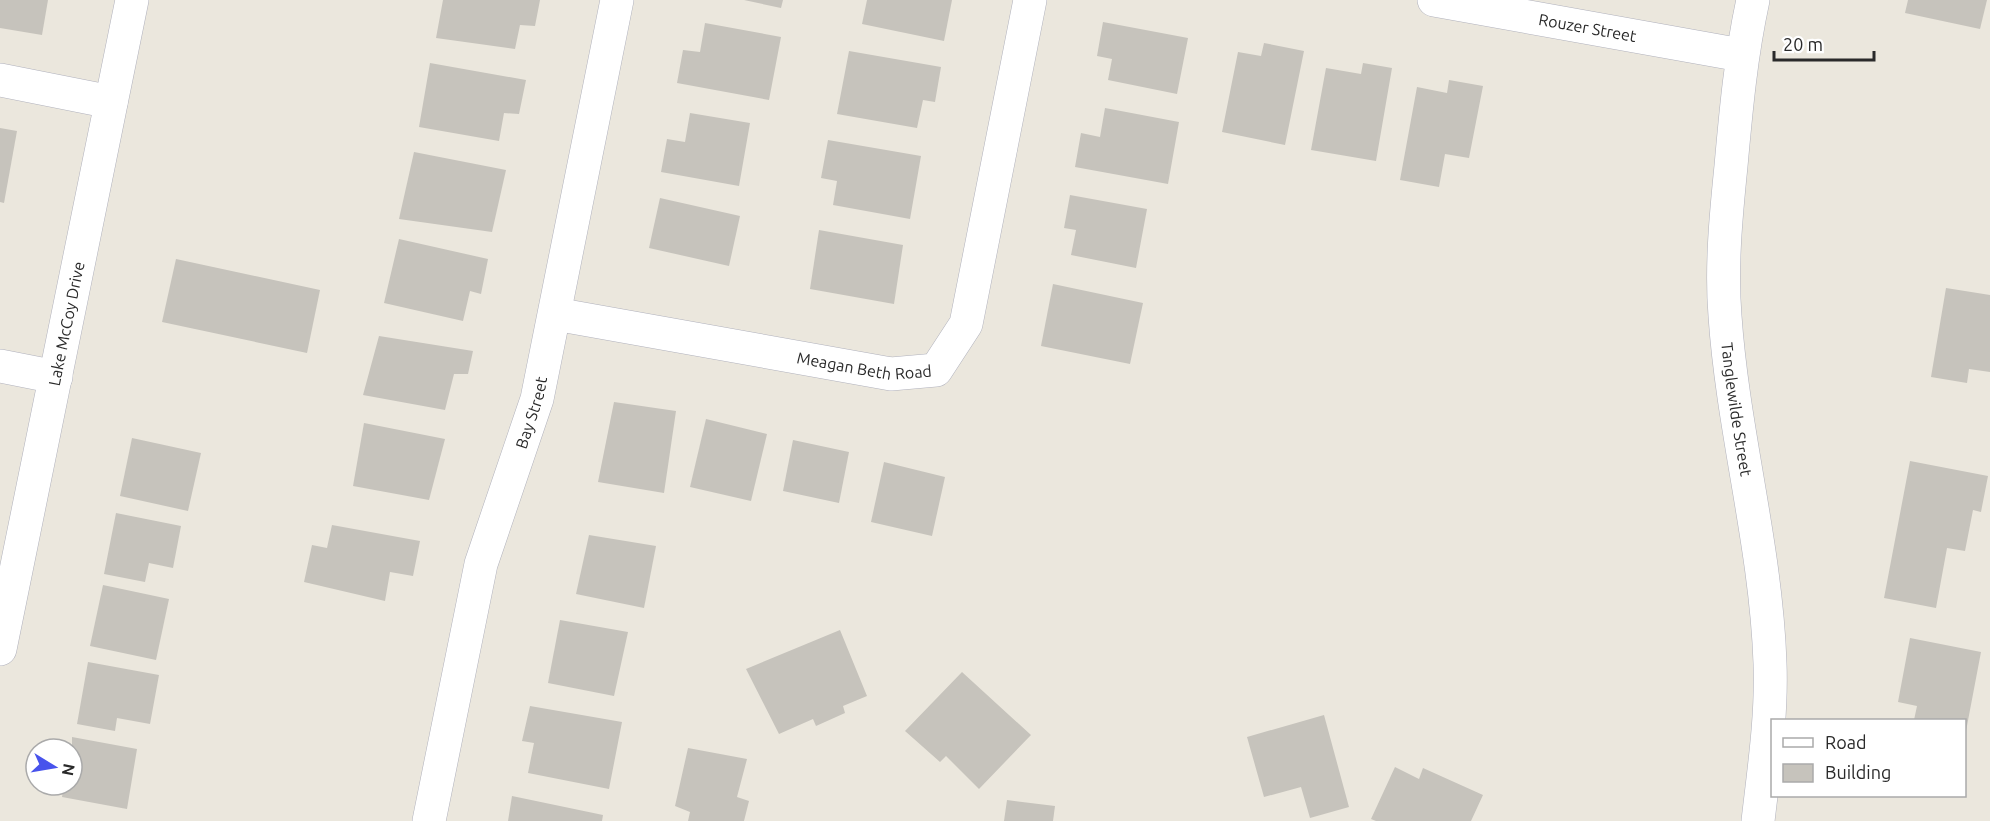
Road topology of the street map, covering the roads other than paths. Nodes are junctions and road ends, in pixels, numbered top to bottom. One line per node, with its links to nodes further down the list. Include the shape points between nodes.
1 (132, 0): 8 (street, Lake McCoy Drive)
2 (617, 0): 9 (street, Bay Street)
3 (1030, 0): 9 (street, Meagan Beth Road, via 966,324 936,370 891,374)
4 (1434, 0): 6 (street, Rouzer Street)
5 (1753, 0): 6 (street, Tanglewilde Street)
6 (1741, 55): 14 (street, Tanglewilde Street, via 1726,218 1724,314 1764,587 1770,664)
7 (0, 80): 8 (street)
8 (111, 102): 11 (street, Lake McCoy Drive)
9 (555, 314): 13 (street, Bay Street, via 537,399 481,564)
10 (0, 366): 11 (street)
11 (56, 377): 12 (street, Lake McCoy Drive)
12 (0, 649)
13 (429, 821)
14 (1758, 821)

